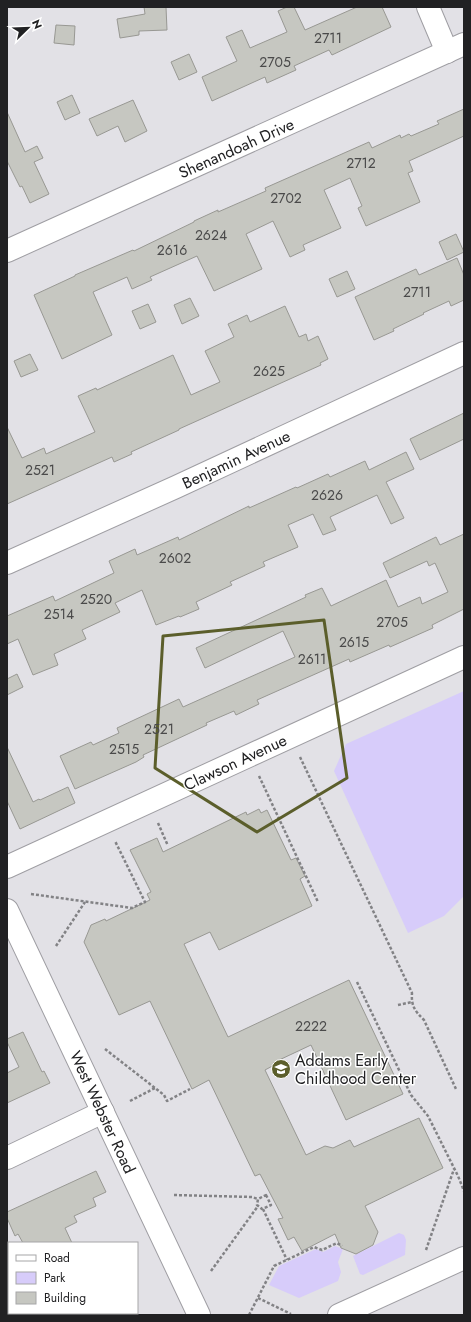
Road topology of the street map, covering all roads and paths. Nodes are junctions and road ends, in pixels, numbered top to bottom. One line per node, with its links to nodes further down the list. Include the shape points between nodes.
1 (428, 7): 2 (street)
2 (456, 48): 3 (street, Shenandoah Drive)
3 (7, 251)
4 (464, 353): 5 (street, Benjamin Avenue)
5 (7, 563)
6 (464, 657): 12 (street, Clawson Avenue)
7 (300, 757): 19 (path, via 412,993)
8 (259, 776): 15 (path)
9 (158, 823): 11 (path)
10 (115, 841): 14 (path, via 145,902 132,908)
11 (168, 846)
12 (7, 866)
13 (31, 894): 14 (path)
14 (85, 902): 17 (path)
15 (318, 902)
16 (7, 910): 26 (street, West Webster Road)
17 (56, 946)
18 (357, 982): 28 (path, via 411,1095 428,1116)
19 (412, 1002): 20 (path); 24 (path, via 415,1012 424,1020)
20 (398, 1005)
21 (105, 1049): 22 (path)
22 (156, 1088): 23 (path, via 167,1101); 25 (path)
23 (190, 1089)
24 (456, 1089)
25 (130, 1101)
26 (103, 1112): 27 (street); 41 (street, West Webster Road)
27 (7, 1158)
28 (454, 1168): 29 (path); 35 (path)
29 (464, 1191)
30 (174, 1195): 31 (path, via 252,1196)
31 (258, 1199): 32 (path); 33 (path, via 266,1195 271,1205)
32 (258, 1206): 33 (path); 38 (path)
33 (263, 1209): 37 (path)
34 (342, 1246): 37 (path, via 337,1243 322,1250 314,1247)
35 (426, 1250)
36 (464, 1258): 43 (street)
37 (287, 1260): 39 (path, via 274,1266)
38 (210, 1271)
39 (258, 1298): 40 (path); 42 (path)
40 (291, 1314)
41 (199, 1315)
42 (249, 1315)
43 (339, 1315)

